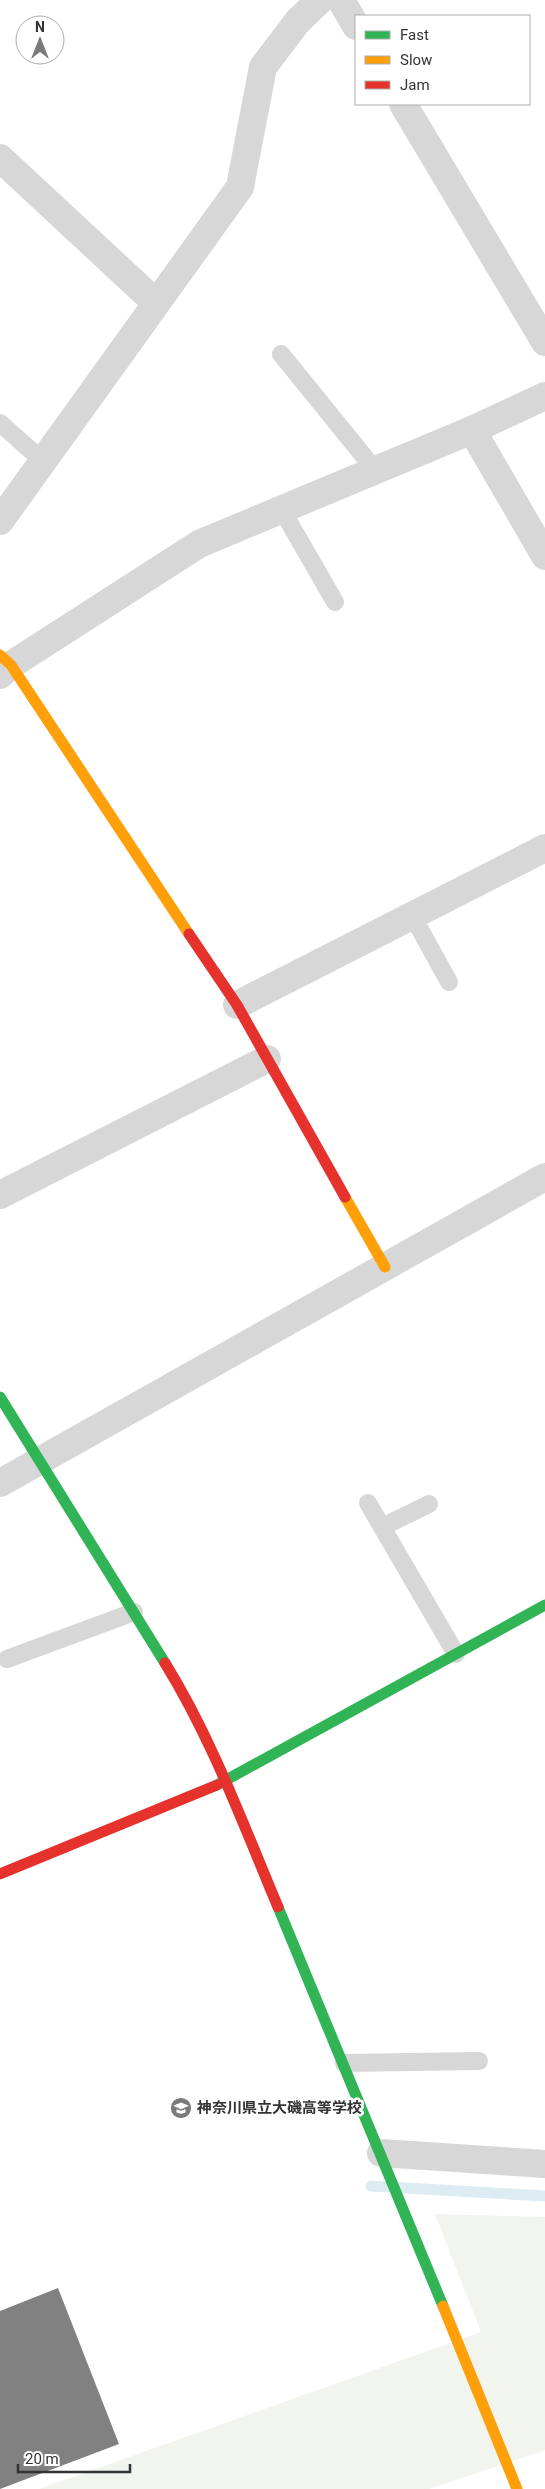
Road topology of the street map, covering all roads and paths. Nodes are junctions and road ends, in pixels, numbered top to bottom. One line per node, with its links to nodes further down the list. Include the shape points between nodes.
1 (320, 0): 6 (street, via 298,21 263,68 240,187)
2 (341, 0): 3 (street)
3 (355, 24)
4 (404, 105): 7 (street)
5 (0, 158): 6 (street)
6 (156, 303): 12 (street)
7 (545, 342)
8 (280, 354): 13 (lane)
9 (545, 396): 11 (street)
10 (0, 423): 12 (lane)
11 (472, 430): 13 (street); 16 (street)
12 (44, 462): 15 (street)
13 (375, 470): 14 (street)
14 (282, 510): 17 (lane); 18 (street, via 199,544)
15 (0, 521)
16 (545, 556)
17 (336, 602)
18 (4, 665): 22 (street)
19 (545, 848): 20 (street)
20 (412, 915): 21 (lane); 22 (street)
21 (449, 982)
22 (237, 1005): 23 (street)
23 (267, 1059): 25 (street); 26 (street)
24 (545, 1177): 26 (street)
25 (0, 1195)
26 (385, 1266): 28 (street)
27 (0, 1397): 28 (street)
28 (41, 1460): 29 (street); 34 (street)
29 (0, 1482)
30 (368, 1503): 32 (lane)
31 (429, 1504): 32 (lane)
32 (382, 1527): 35 (lane)
33 (545, 1605): 35 (street)
34 (134, 1612): 36 (lane); 37 (street, via 183,1692)
35 (456, 1654): 37 (street)
36 (7, 1659)
37 (226, 1781): 38 (street); 40 (street)
38 (0, 1874)
39 (480, 2061): 40 (lane)
40 (344, 2063): 41 (street)
41 (383, 2159): 42 (street); 43 (street)
42 (545, 2164)
43 (516, 2489)

